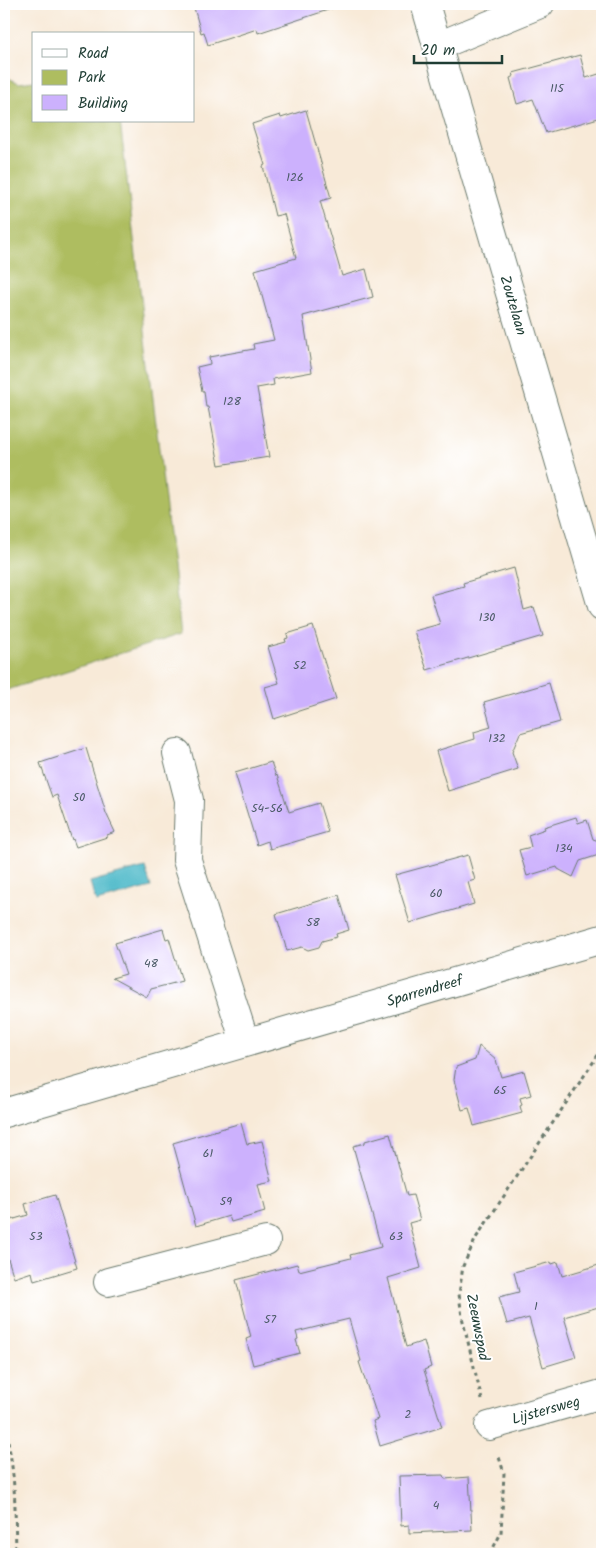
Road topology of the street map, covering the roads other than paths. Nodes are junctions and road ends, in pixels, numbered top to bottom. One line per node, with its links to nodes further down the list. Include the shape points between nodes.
1 (425, 4): 3 (street, Zoutelaan)
2 (540, 4): 3 (street)
3 (438, 46): 4 (street, Zoutelaan)
4 (602, 606)
5 (177, 753): 7 (street, via 189,800 187,860)
6 (602, 939): 7 (street, Sparrendreef)
7 (245, 1042): 8 (street, Sparrendreef)
8 (4, 1113)
9 (266, 1241): 10 (street)
10 (108, 1282)
11 (602, 1394): 12 (street, Lijstersweg)
12 (489, 1426)

